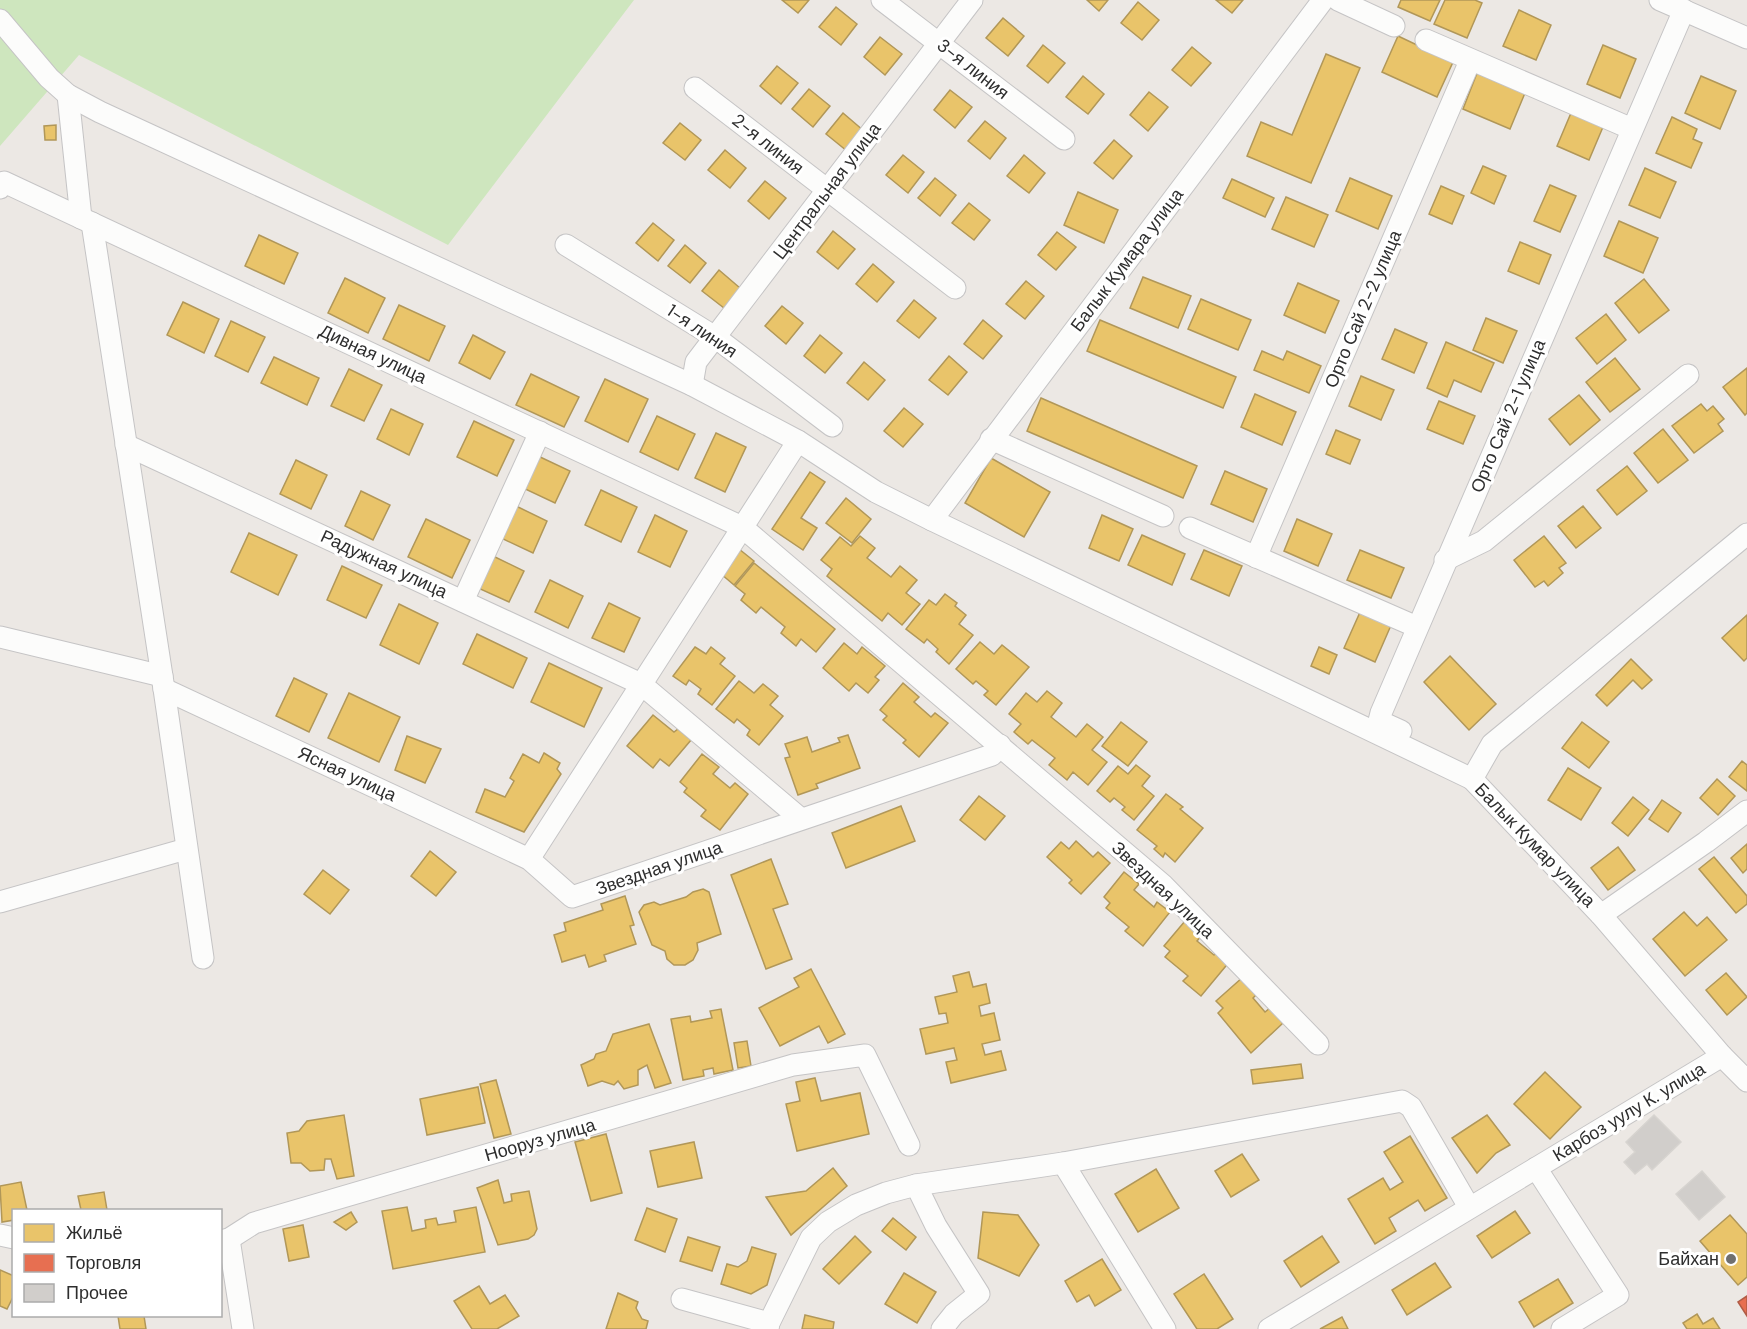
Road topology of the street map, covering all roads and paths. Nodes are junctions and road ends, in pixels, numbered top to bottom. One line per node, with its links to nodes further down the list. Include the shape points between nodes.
1 (882, 0): 11 (street, 3-я линия)
2 (972, 0): 11 (street, Центральная улица)
3 (1323, 0): 27 (street, Балык Кумара улица)
4 (1338, 0): 8 (street)
5 (1659, 0): 6 (street)
6 (1684, 10): 9 (street); 15 (street, Орто Сай 2-1 улица)
7 (0, 20): 14 (street)
8 (1394, 26)
9 (1747, 38)
10 (1426, 40): 12 (street)
11 (939, 43): 16 (street, 3-я линия); 18 (street, Центральная улица)
12 (1470, 61): 15 (street); 35 (street, Орто Сай 2-2 улица)
13 (694, 88): 18 (street, 2-я линия)
14 (68, 96): 19 (street); 24 (street)
15 (1632, 129): 36 (street, Орто Сай 2-1 улица)
16 (1064, 139)
17 (2, 185): 19 (street, Дивная улица)
18 (828, 190): 21 (street, 2-я линия); 22 (street, Центральная улица)
19 (87, 220): 26 (street, Дивная улица); 29 (street)
20 (566, 245): 22 (street, 1-я линия)
21 (955, 288)
22 (715, 337): 24 (street, Центральная улица, via 696,363); 25 (street, 1-я линия)
23 (1689, 375): 36 (street, via 1484,541)
24 (692, 385): 28 (street)
25 (832, 426)
26 (540, 432): 32 (street, Дивная улица); 37 (street)
27 (991, 439): 30 (street); 31 (street, Балык Кумара улица)
28 (798, 441): 31 (street, via 876,492); 32 (street)
29 (126, 445): 37 (street, Радужная улица); 40 (street)
30 (1163, 516)
31 (932, 520): 43 (street)
32 (742, 527): 41 (street); 42 (street, Звездная улица)
33 (1190, 528): 35 (street)
34 (1747, 534): 43 (street, Балык Кумар улица, via 1492,744)
35 (1256, 557): 38 (street)
36 (1445, 560): 38 (street, Орто Сай 2-1 улица)
37 (463, 600): 41 (street, Радужная улица)
38 (1417, 627): 43 (street, Орто Сай 2-1 улица, via 1379,720)
39 (0, 637): 40 (street, Ясная улица)
40 (163, 682): 46 (street); 47 (street, Ясная улица)
41 (641, 684): 45 (street); 47 (street)
42 (1000, 745): 45 (street, Звездная улица, via 992,755); 51 (street, Звездная улица, via 1163,885)
43 (1475, 773): 49 (street, Балык Кумар улица)
44 (1747, 811): 49 (street)
45 (801, 819): 47 (street, Звездная улица, via 572,897)
46 (186, 849): 48 (street); 50 (street)
47 (529, 859)
48 (0, 902)
49 (1601, 915): 52 (street, Балык Кумар улица)
50 (203, 958)
51 (1318, 1044)
52 (1722, 1056): 53 (street, Балык Кумар улица); 56 (street, Карбоз уулу К. улица)
53 (1747, 1082)
54 (909, 1145): 59 (street, Нооруз улица, via 865,1055 793,1065 254,1223)
55 (1063, 1163): 57 (street); 58 (street, via 1402,1101 1411,1107); 64 (street)
56 (1536, 1168): 58 (street, Карбоз уулу К. улица); 66 (street, via 1618,1294)
57 (916, 1185): 61 (street, via 856,1205 819,1230 803,1252); 63 (street, via 936,1226 979,1294)
58 (1469, 1207): 65 (street, Карбоз уулу К. улица)
59 (225, 1240): 62 (street)
60 (682, 1299): 61 (street)
61 (768, 1326)
62 (243, 1329)
63 (942, 1329)
64 (1166, 1329)
65 (1269, 1329)
66 (1562, 1329)

